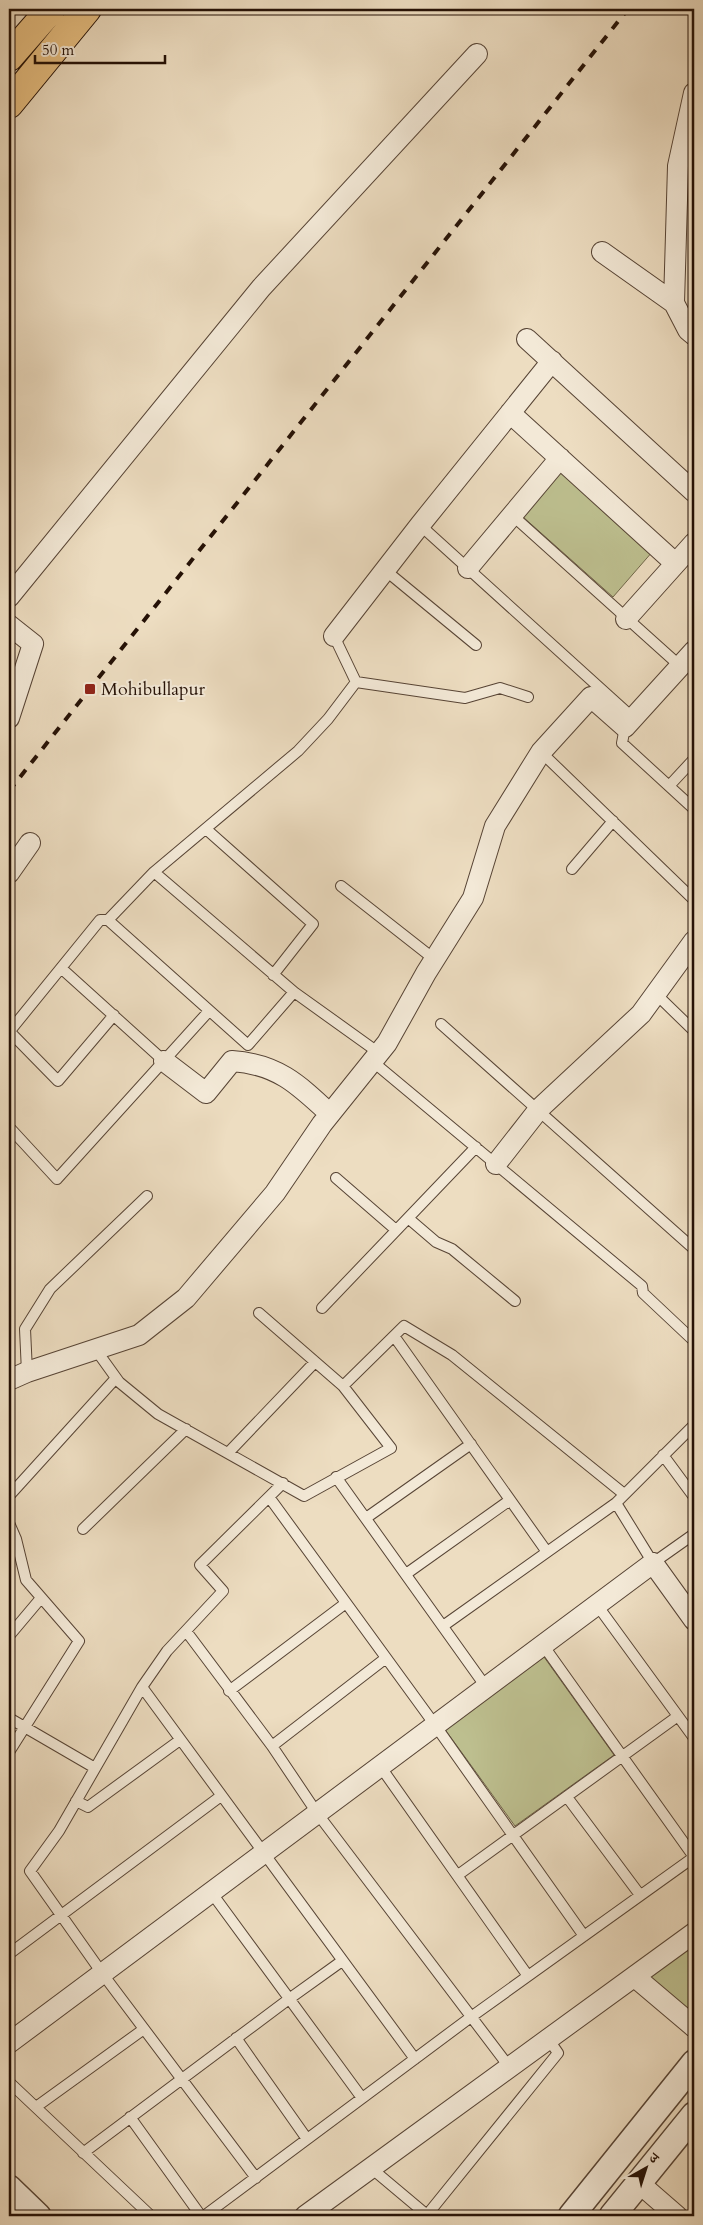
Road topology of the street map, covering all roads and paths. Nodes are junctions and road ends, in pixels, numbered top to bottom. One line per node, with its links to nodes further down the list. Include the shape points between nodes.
1 (51, 9): 4 (main road)
2 (87, 9): 6 (main road)
3 (478, 54): 21 (street, via 261,288)
4 (9, 57)
5 (694, 93): 8 (street, via 678,166)
6 (9, 104)
7 (602, 252): 8 (street)
8 (674, 303): 9 (street)
9 (694, 335)
10 (527, 340): 11 (street)
11 (552, 361): 12 (street); 14 (street)
12 (510, 413): 13 (street); 16 (street)
13 (560, 458): 15 (street); 18 (street)
14 (694, 492)
15 (512, 515): 19 (street); 22 (lane)
16 (420, 525): 19 (lane); 20 (street)
17 (694, 543): 18 (street)
18 (675, 563): 22 (street)
19 (468, 568): 31 (lane)
20 (385, 570): 24 (street); 25 (lane)
21 (9, 597)
22 (626, 619): 27 (lane)
23 (9, 625): 30 (street, via 33,644)
24 (334, 636): 28 (lane)
25 (476, 645)
26 (694, 651): 27 (street)
27 (680, 666): 31 (street)
28 (356, 682): 29 (lane, via 465,698 500,688); 37 (lane, via 298,751)
29 (528, 697)
30 (9, 718)
31 (629, 722): 32 (street, via 591,697); 34 (lane, via 622,743)
32 (540, 752): 36 (lane); 46 (street, via 495,826 473,898)
33 (694, 759): 34 (lane)
34 (669, 786): 35 (lane)
35 (694, 809)
36 (612, 821): 39 (lane); 43 (lane)
37 (206, 829): 40 (lane); 48 (lane, via 313,924)
38 (30, 843): 41 (street)
39 (572, 869)
40 (154, 872): 44 (lane); 48 (lane)
41 (9, 873)
42 (340, 886): 46 (lane)
43 (694, 900)
44 (108, 920): 47 (lane, via 100,920); 51 (lane)
45 (694, 941): 50 (street)
46 (434, 959): 56 (street)
47 (61, 968): 52 (lane); 54 (lane)
48 (273, 975): 49 (lane)
49 (294, 992): 51 (lane, via 248,1046); 56 (lane)
50 (656, 994): 55 (lane); 58 (street, via 641,1014)
51 (209, 1011): 57 (lane)
52 (114, 1015): 54 (lane, via 58,1081); 57 (lane)
53 (441, 1024): 58 (lane)
54 (9, 1031)
55 (694, 1031)
56 (376, 1057): 59 (street); 61 (lane)
57 (164, 1060): 59 (street, via 206,1093 232,1061 253,1062 278,1072); 60 (lane, via 57,1179)
58 (539, 1110): 62 (street); 67 (lane)
59 (330, 1114): 73 (street, via 275,1193 186,1298 140,1336)
60 (9, 1127)
61 (476, 1147): 62 (lane); 65 (lane)
62 (496, 1164): 72 (lane, via 642,1286 643,1293)
63 (336, 1178): 66 (lane)
64 (147, 1196): 75 (lane, via 50,1289 25,1329)
65 (408, 1218): 66 (lane); 68 (lane)
66 (396, 1230): 69 (lane)
67 (694, 1249)
68 (515, 1301)
69 (322, 1308)
70 (258, 1313): 74 (lane)
71 (394, 1336): 78 (lane); 81 (lane); 86 (lane, via 404,1326 452,1355)
72 (694, 1341)
73 (96, 1350): 75 (street); 76 (lane)
74 (315, 1362): 78 (lane); 82 (lane)
75 (27, 1372): 77 (street)
76 (116, 1378): 80 (lane, via 158,1414); 87 (lane)
77 (9, 1380)
78 (343, 1386): 84 (lane, via 391,1448)
79 (694, 1425): 83 (lane)
80 (186, 1429): 82 (lane); 94 (lane)
81 (471, 1444): 90 (lane); 92 (lane)
82 (228, 1452): 85 (lane)
83 (663, 1455): 86 (lane); 89 (lane)
84 (336, 1477): 85 (lane, via 304,1496); 92 (lane)
85 (283, 1484): 88 (lane)
86 (624, 1494): 91 (lane)
87 (9, 1496)
88 (269, 1497): 100 (lane); 104 (lane, via 200,1565 223,1591)
89 (694, 1497)
90 (510, 1500): 96 (lane); 98 (lane)
91 (616, 1503): 96 (lane); 97 (lane)
92 (366, 1518): 98 (lane)
93 (9, 1523): 99 (lane, via 26,1580)
94 (83, 1529)
95 (694, 1534): 97 (lane)
96 (547, 1552): 103 (lane)
97 (654, 1562): 101 (street); 102 (street)
98 (406, 1574): 103 (lane)
99 (41, 1598): 105 (lane); 114 (lane, via 79,1641)
100 (346, 1603): 107 (lane); 110 (lane)
101 (596, 1605): 106 (street); 111 (lane)
102 (694, 1620)
103 (443, 1626): 109 (lane)
104 (186, 1631): 108 (lane, via 167,1651); 110 (lane)
105 (10, 1633)
106 (543, 1645): 109 (street); 119 (lane)
107 (386, 1658): 113 (lane); 117 (lane)
108 (142, 1687): 116 (lane); 121 (lane)
109 (486, 1687): 113 (street)
110 (228, 1691): 117 (lane)
111 (678, 1716): 115 (lane); 119 (lane)
112 (9, 1718): 114 (lane)
113 (435, 1725): 120 (street); 126 (lane)
114 (25, 1727): 118 (lane); 121 (lane)
115 (694, 1738)
116 (180, 1740): 122 (lane); 124 (lane, via 88,1806)
117 (272, 1746): 125 (lane)
118 (9, 1752)
119 (623, 1756): 123 (lane); 128 (lane)
120 (380, 1766): 125 (street); 129 (lane)
121 (95, 1768): 124 (lane)
122 (221, 1796): 127 (lane); 132 (lane)
123 (567, 1797): 126 (lane); 131 (lane)
124 (76, 1801): 132 (lane, via 30,1871)
125 (317, 1813): 127 (street); 141 (lane)
126 (513, 1836): 129 (lane); 134 (lane)
127 (262, 1854): 130 (street); 136 (lane)
128 (694, 1857): 131 (lane)
129 (458, 1876): 138 (lane)
130 (211, 1892): 137 (street); 140 (lane)
131 (640, 1895): 134 (lane)
132 (61, 1915): 135 (lane); 137 (lane)
133 (694, 1933): 139 (street)
134 (584, 1936): 138 (lane)
135 (9, 1954)
136 (342, 1961): 140 (lane); 147 (lane)
137 (102, 1973): 143 (lane); 146 (street)
138 (528, 1976): 141 (lane)
139 (634, 1977): 142 (street); 145 (street)
140 (289, 1999): 144 (lane); 152 (lane)
141 (471, 2017): 147 (lane); 148 (lane)
142 (694, 2027)
143 (144, 2029): 150 (lane); 153 (lane)
144 (236, 2038): 150 (lane); 156 (lane)
145 (548, 2040): 148 (street); 158 (lane, via 558,2053 427,2215)
146 (9, 2042)
147 (415, 2059): 152 (lane)
148 (510, 2068): 158 (street)
149 (691, 2075): 166 (street)
150 (182, 2079): 155 (lane); 159 (lane)
151 (9, 2082): 153 (lane)
152 (362, 2098): 156 (lane)
153 (36, 2107): 157 (lane)
154 (694, 2115): 160 (street)
155 (130, 2118): 157 (lane); 164 (lane)
156 (307, 2139): 159 (lane)
157 (84, 2152): 163 (lane)
158 (371, 2168): 165 (street)
159 (256, 2178): 164 (lane)
160 (640, 2182): 167 (street); 168 (street)
161 (9, 2188): 162 (street)
162 (38, 2216)
163 (150, 2216)
164 (202, 2216)
165 (305, 2216)
166 (571, 2216)
167 (612, 2216)
168 (677, 2216)

